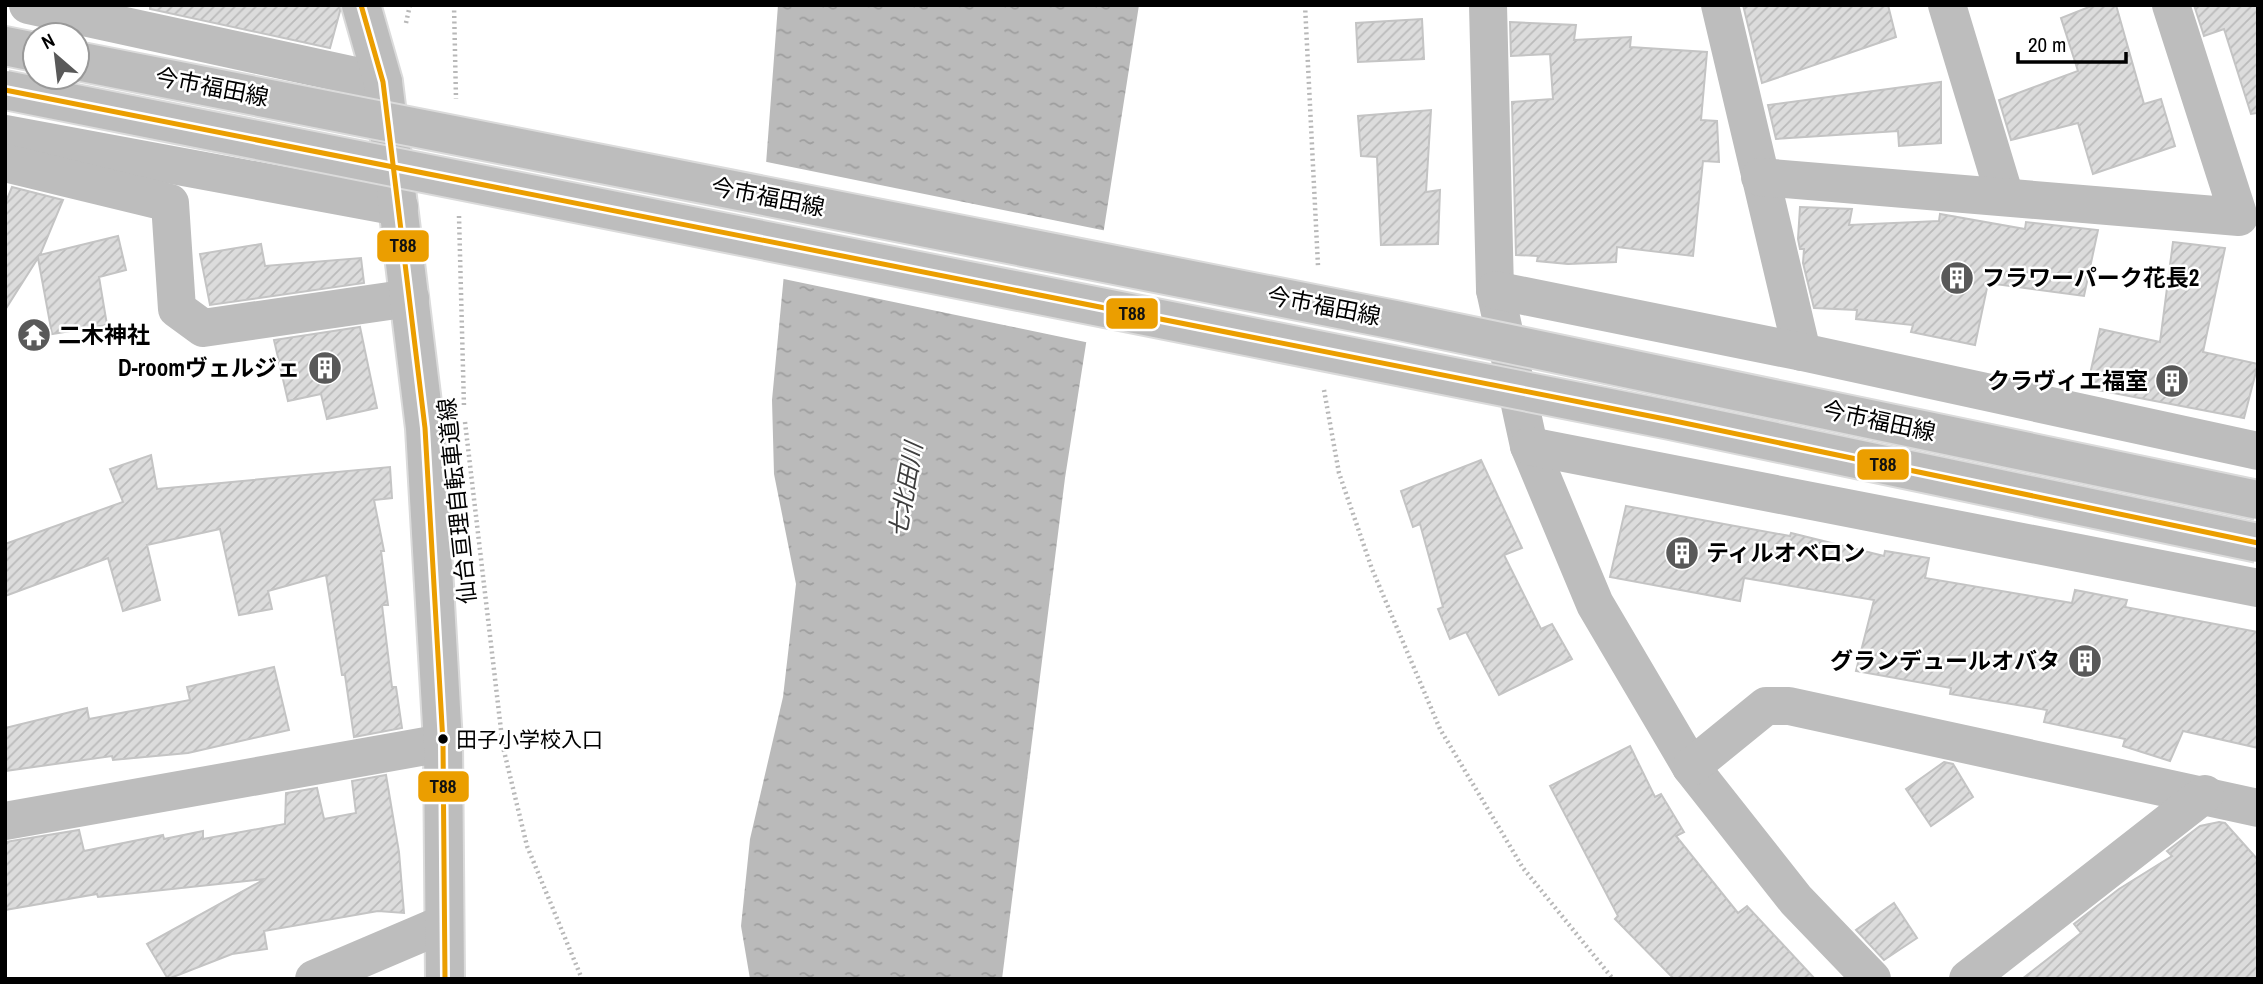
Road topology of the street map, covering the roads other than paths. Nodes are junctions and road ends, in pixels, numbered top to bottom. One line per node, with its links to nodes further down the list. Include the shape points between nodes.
1 (28, 5): 8 (street)
2 (361, 5): 8 (street)
3 (1488, 5): 15 (street)
4 (1720, 5): 12 (street)
5 (1947, 5): 13 (street)
6 (2171, 5): 13 (street, via 2239,217)
7 (91, 64): 20 (street, 今市福田線, bridge, via 1395,320)
8 (383, 82): 14 (street)
9 (5, 90): 21 (street, 今市福田線, bridge, via 1657,417)
10 (5, 134): 14 (street)
11 (5, 163): 16 (street, via 170,203 177,309 203,328)
12 (1760, 177): 13 (street); 17 (street)
13 (2005, 197)
14 (399, 207): 16 (street)
15 (1495, 290): 17 (street); 18 (street)
16 (410, 298): 23 (street, via 425,428)
17 (1802, 352): 19 (street)
18 (1530, 446): 22 (street); 24 (street, via 1595,604)
19 (2258, 451)
20 (2258, 500)
21 (2258, 543)
22 (2258, 589)
23 (443, 743): 27 (street); 28 (street)
24 (1691, 767): 25 (street, via 1766,706 1789,706); 31 (street, via 1796,900)
25 (2205, 794): 26 (street); 32 (street)
26 (2258, 808)
27 (5, 821)
28 (443, 924): 29 (street); 30 (street)
29 (314, 979)
30 (445, 979)
31 (1872, 979)
32 (1968, 979)

